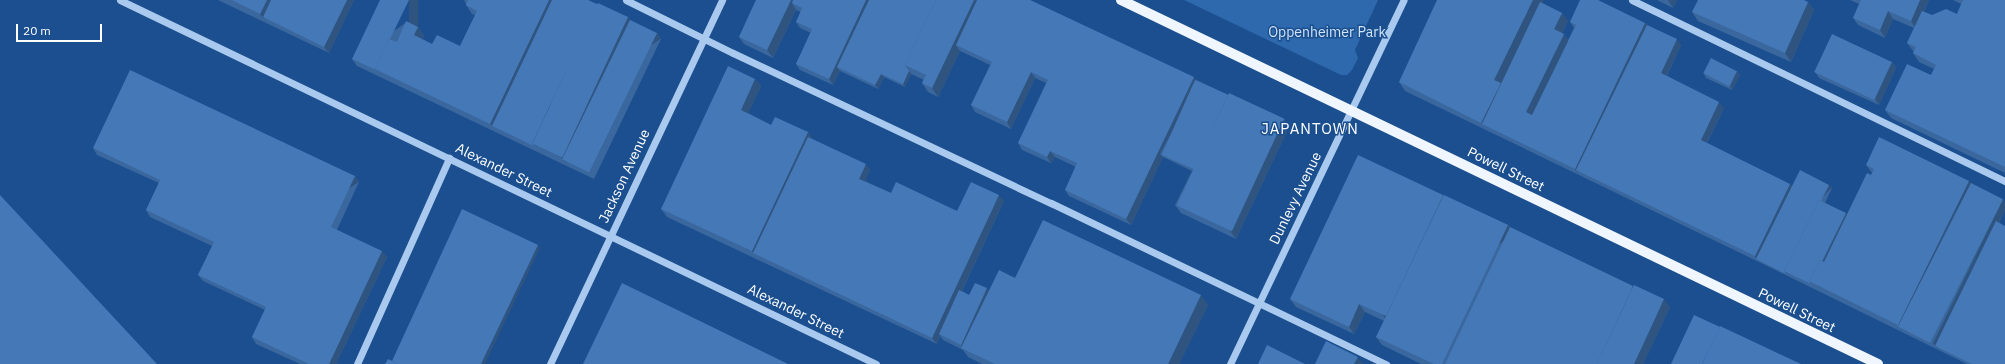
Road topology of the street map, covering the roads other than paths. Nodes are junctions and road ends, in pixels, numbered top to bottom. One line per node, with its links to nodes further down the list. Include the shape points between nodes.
1 (120, 0): 9 (street, Alexander Street)
2 (626, 0): 7 (street)
3 (722, 0): 7 (street, Jackson Avenue)
4 (1121, 0): 8 (main road, Powell Street)
5 (1404, 0): 8 (street, Dunlevy Avenue)
6 (1632, 0): 10 (street)
7 (703, 38): 11 (street, Jackson Avenue); 12 (street)
8 (1351, 110): 12 (street, Dunlevy Avenue); 18 (main road, Powell Street)
9 (449, 158): 11 (street, Alexander Street); 13 (street)
10 (2005, 180)
11 (610, 235): 14 (street, Jackson Avenue); 15 (street, Alexander Street)
12 (1259, 302): 16 (street, Dunlevy Avenue); 17 (street)
13 (357, 364)
14 (550, 364)
15 (876, 364)
16 (1230, 364)
17 (1386, 364)
18 (1878, 364)

